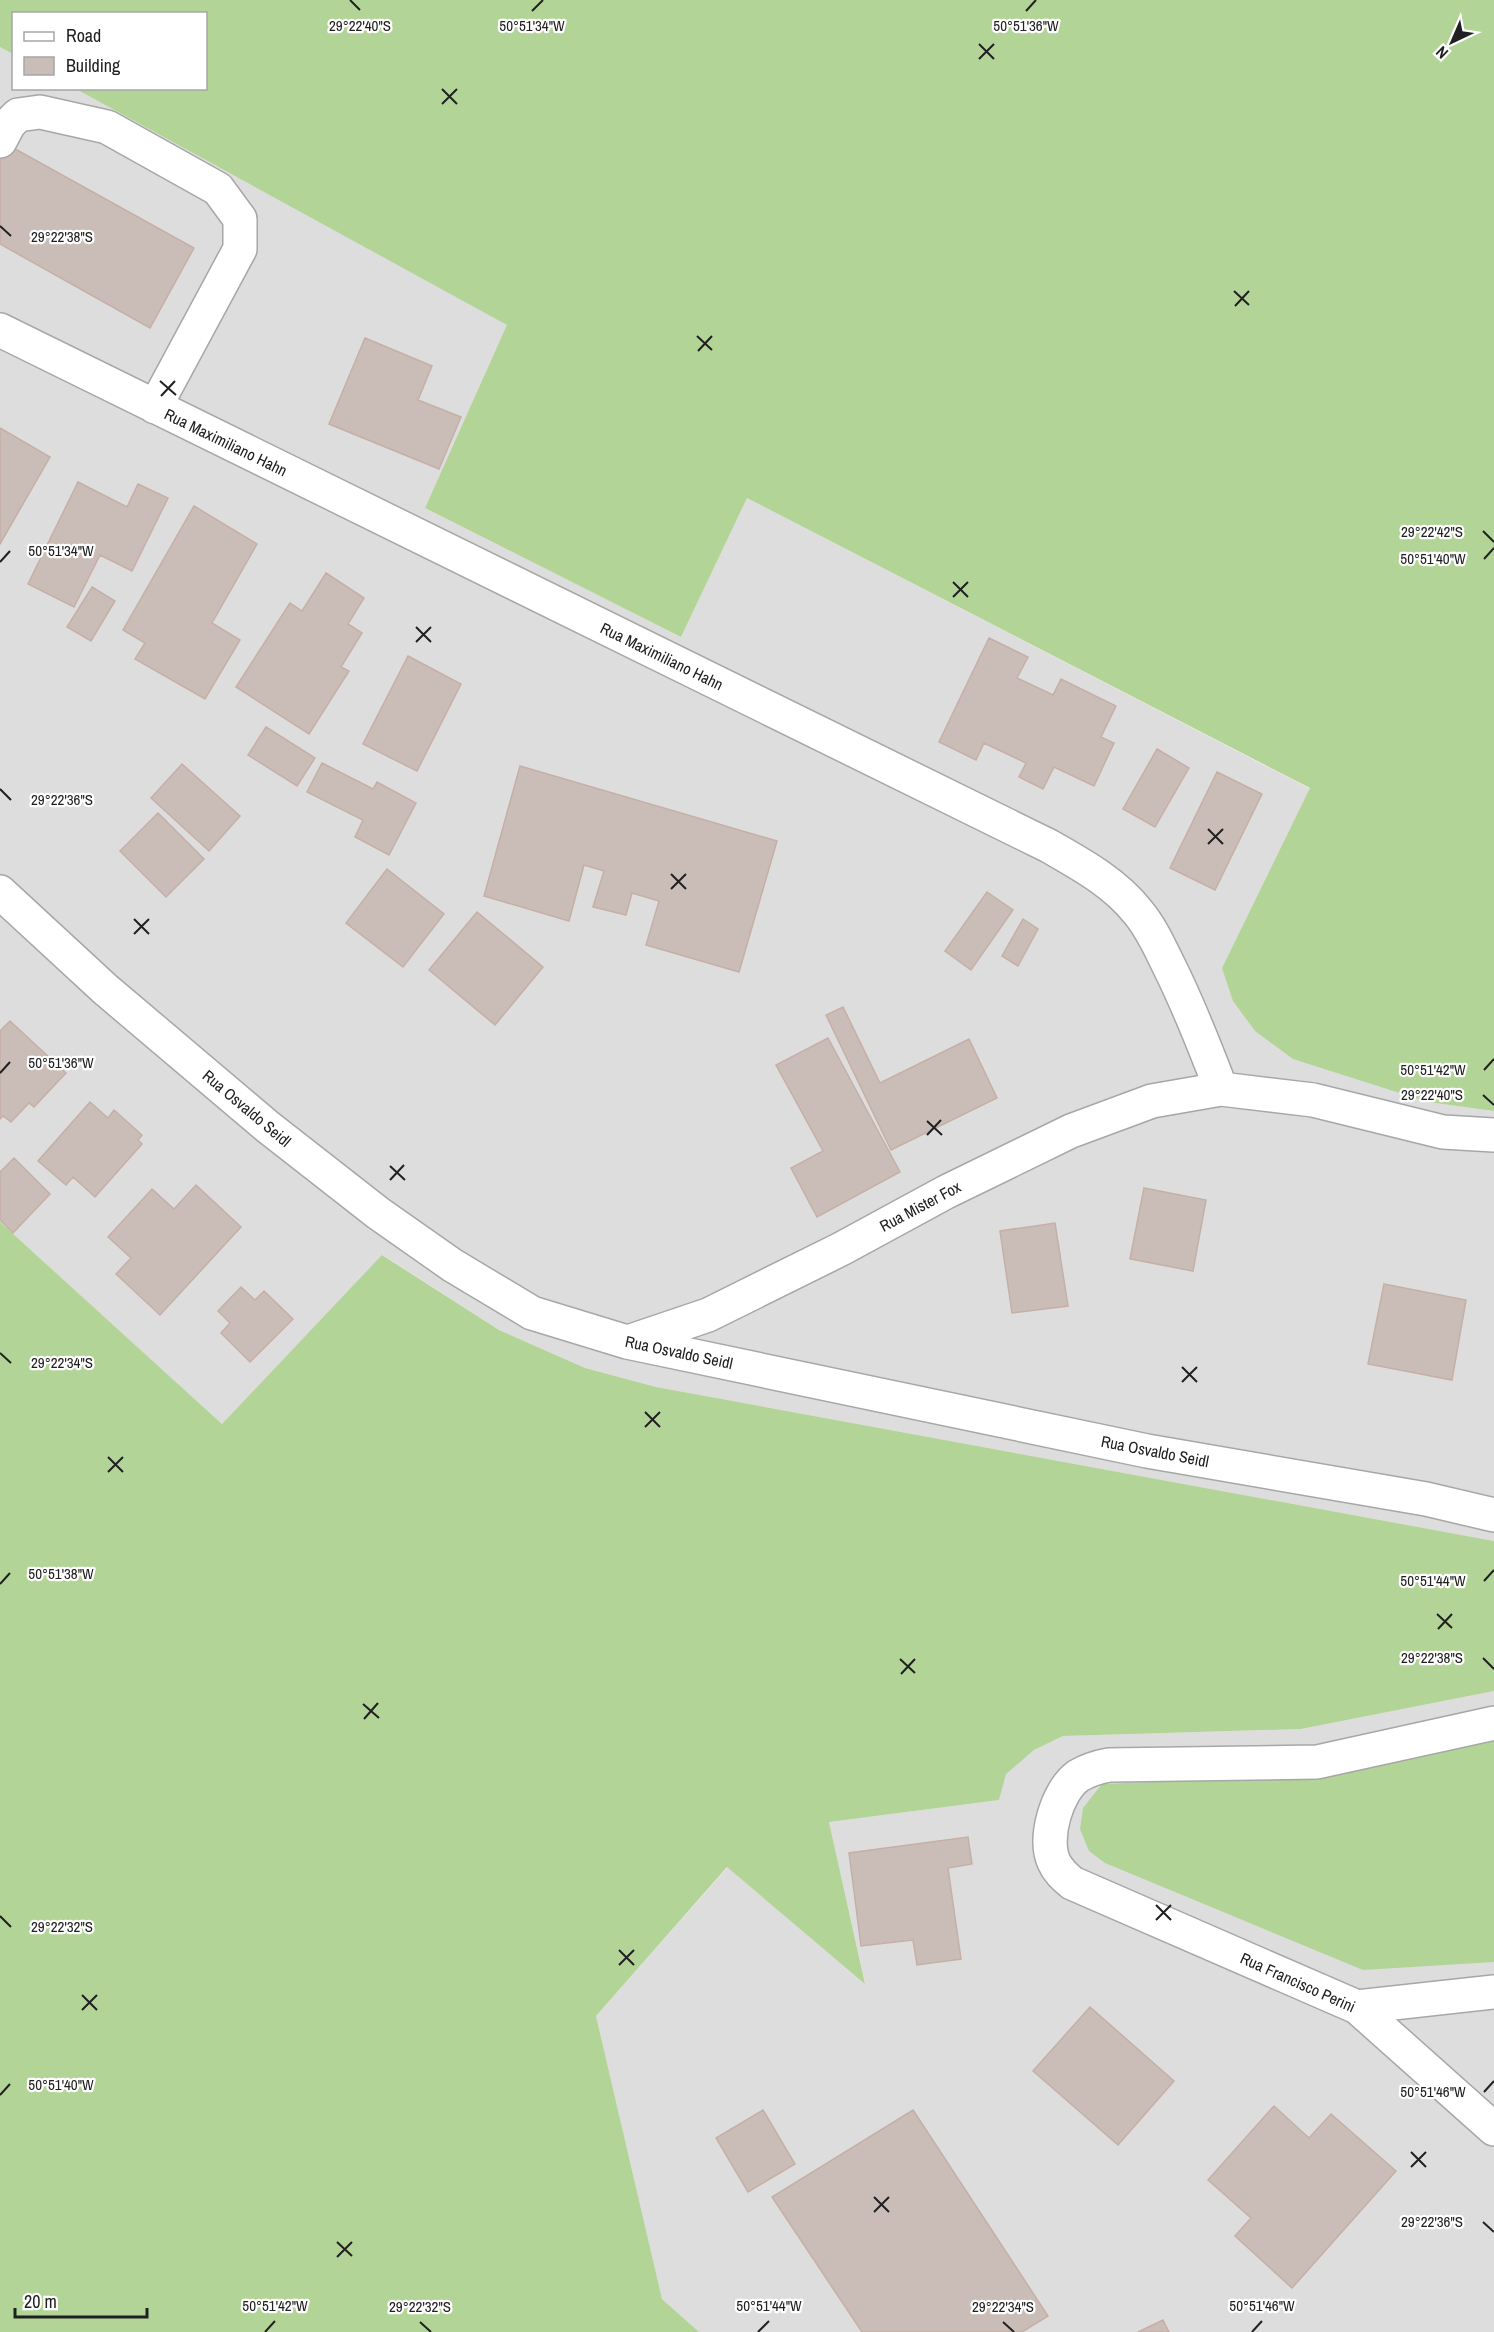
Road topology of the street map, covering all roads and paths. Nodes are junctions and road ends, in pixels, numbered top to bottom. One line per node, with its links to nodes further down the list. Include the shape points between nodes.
1 (0, 141): 3 (street, via 18,116 40,112 107,127 218,189 240,219 240,249)
2 (0, 330): 3 (street, Rua Maximiliano Hahn)
3 (155, 407): 5 (street, Rua Maximiliano Hahn, via 1083,866 1109,883 1137,911 1158,944 1188,1003)
4 (0, 892): 7 (street, Rua Osvaldo Seidl, via 259,1120 378,1213 452,1265 532,1313)
5 (1221, 1089): 6 (street, Rua Mister Fox, via 1313,1100 1443,1132); 7 (street, Rua Mister Fox, via 1152,1101 1071,1131 708,1315)
6 (1494, 1135)
7 (627, 1342): 8 (street, Rua Osvaldo Seidl, via 1147,1451 1426,1499)
8 (1494, 1515)
9 (1494, 1724): 11 (street, Rua Francisco Perini, via 1317,1762 1109,1765 1076,1777 1062,1797 1049,1838 1053,1859 1072,1883)
10 (1494, 1992): 11 (street)
11 (1357, 2007): 12 (street, Rua Francisco Perini)
12 (1494, 2129)

